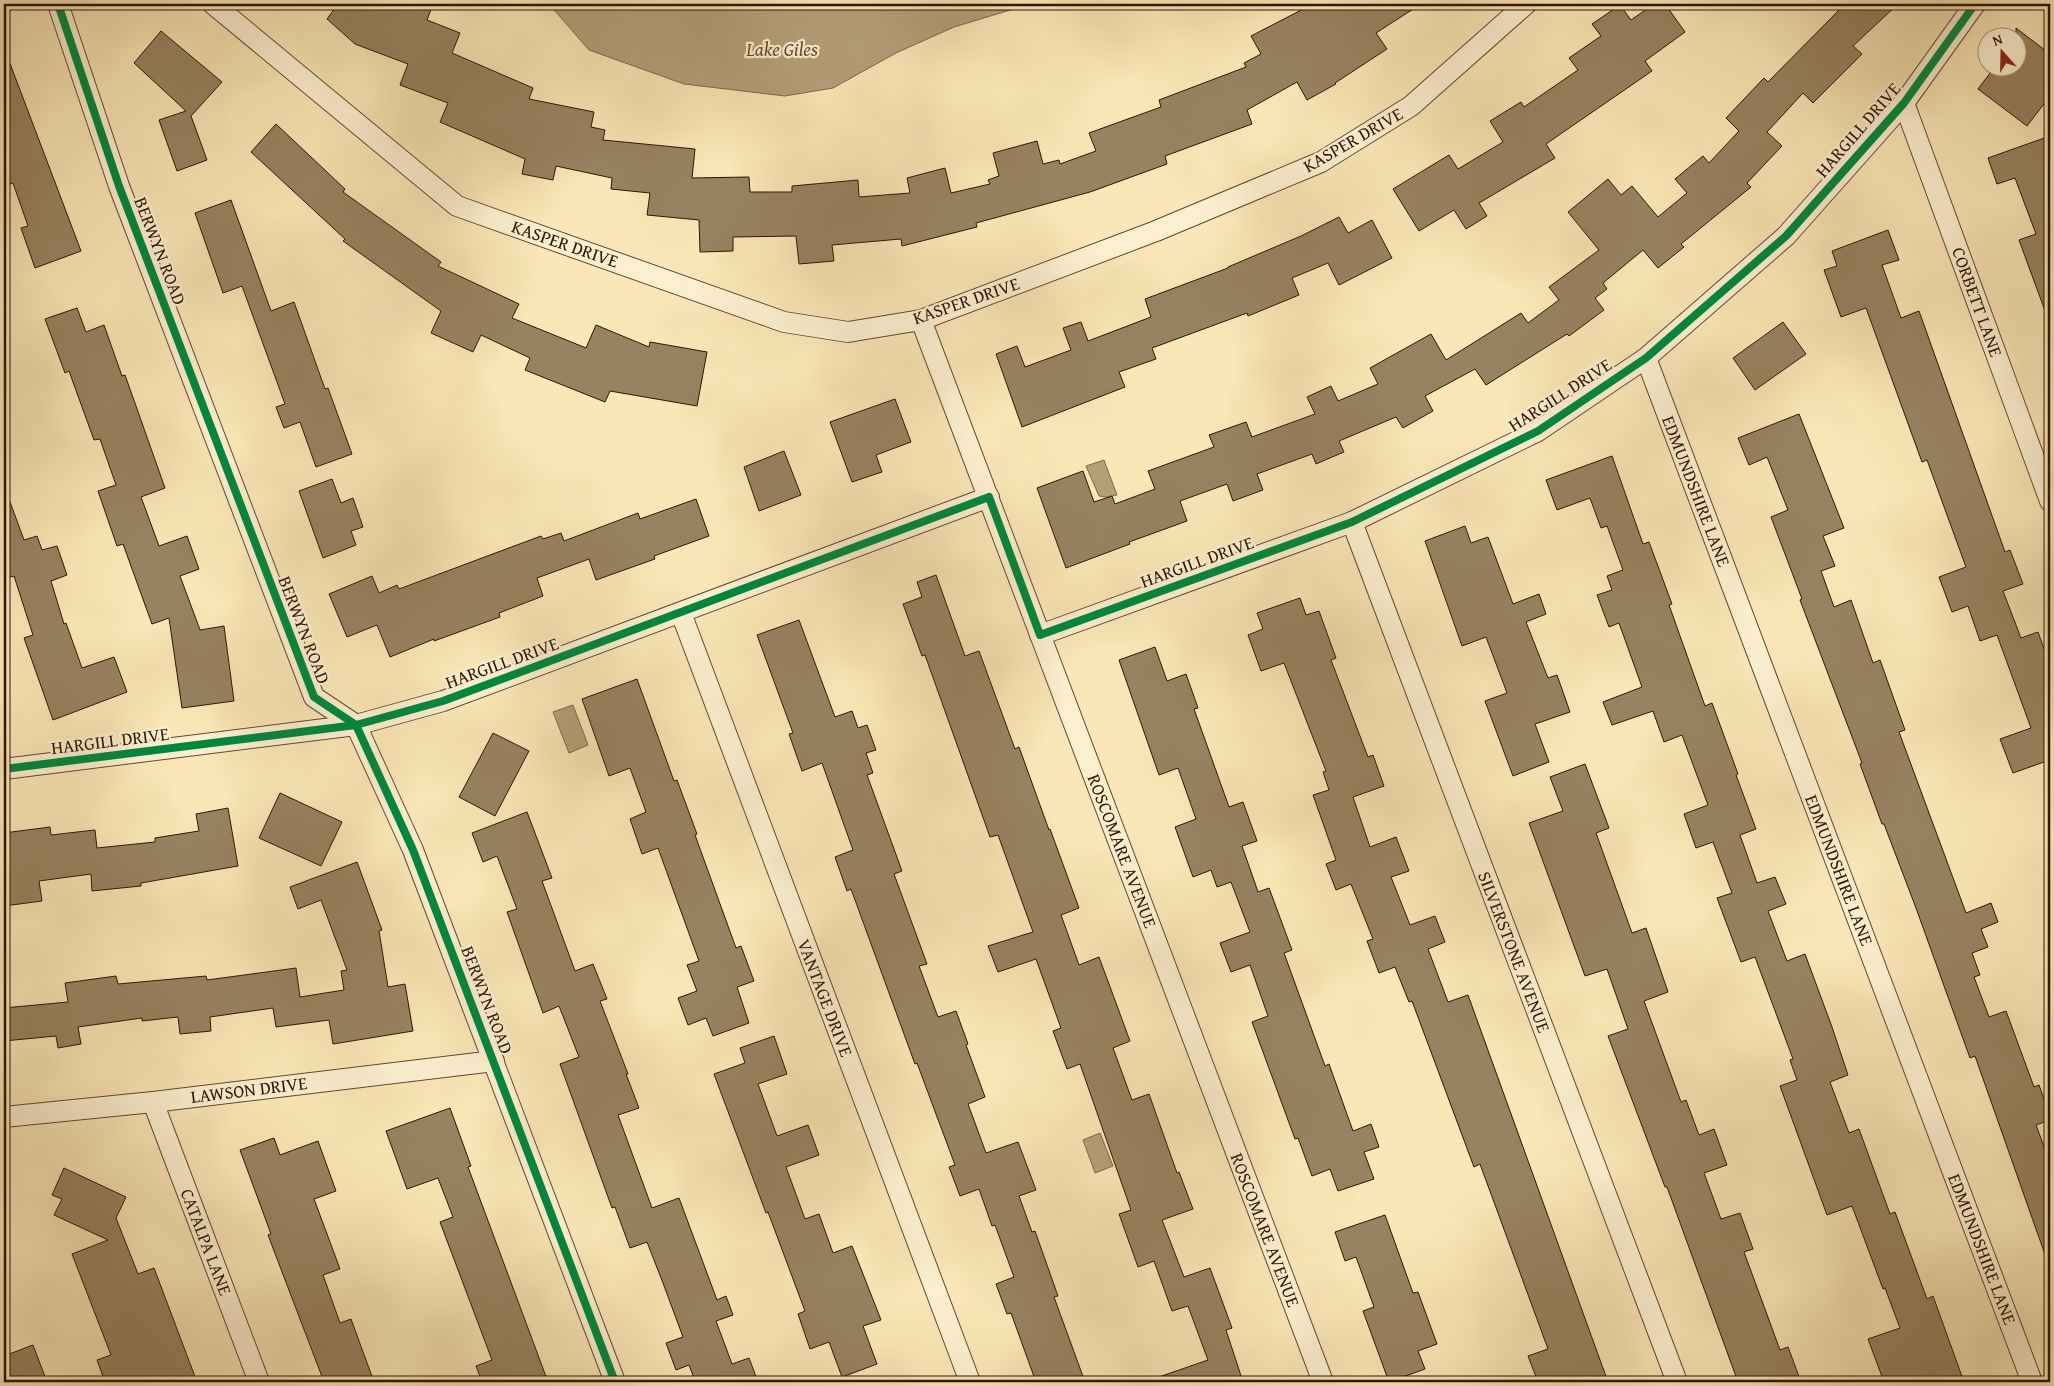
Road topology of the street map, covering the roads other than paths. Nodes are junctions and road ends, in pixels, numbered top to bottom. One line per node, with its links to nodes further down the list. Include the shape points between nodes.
1 (58, 4): 13 (street, BERWYN ROAD, via 119,186 314,697)
2 (213, 4): 6 (street, KASPER DRIVE, via 457,206 784,322 848,332)
3 (1526, 4): 6 (street, KASPER DRIVE, via 1411,106 1321,162 1156,232)
4 (1974, 4): 5 (street, HARGILL DRIVE)
5 (1904, 103): 7 (street, HARGILL DRIVE, via 1786,236); 9 (street, CORBETT LANE)
6 (921, 320): 8 (street, ROSCOMARE AVENUE)
7 (1646, 358): 10 (street, HARGILL DRIVE, via 1538,431); 23 (street, EDMUNDSHIRE LANE)
8 (989, 497): 11 (street, HARGILL DRIVE); 12 (street, ROSCOMARE AVENUE)
9 (2050, 501)
10 (1352, 522): 12 (street, HARGILL DRIVE); 22 (street, SILVERSTONE AVENUE)
11 (681, 613): 13 (street, HARGILL DRIVE, via 442,701); 20 (street, VANTAGE DRIVE)
12 (1040, 635): 21 (street, ROSCOMARE AVENUE)
13 (356, 725): 14 (street, HARGILL DRIVE); 15 (street, BERWYN ROAD, via 413,850)
14 (4, 769)
15 (494, 1061): 16 (street, LAWSON DRIVE); 19 (street, BERWYN ROAD)
16 (153, 1102): 17 (street, LAWSON DRIVE); 18 (street, CATALPA LANE)
17 (4, 1117)
18 (259, 1382)
19 (615, 1382)
20 (970, 1382)
21 (1323, 1382)
22 (1677, 1382)
23 (2032, 1382)

